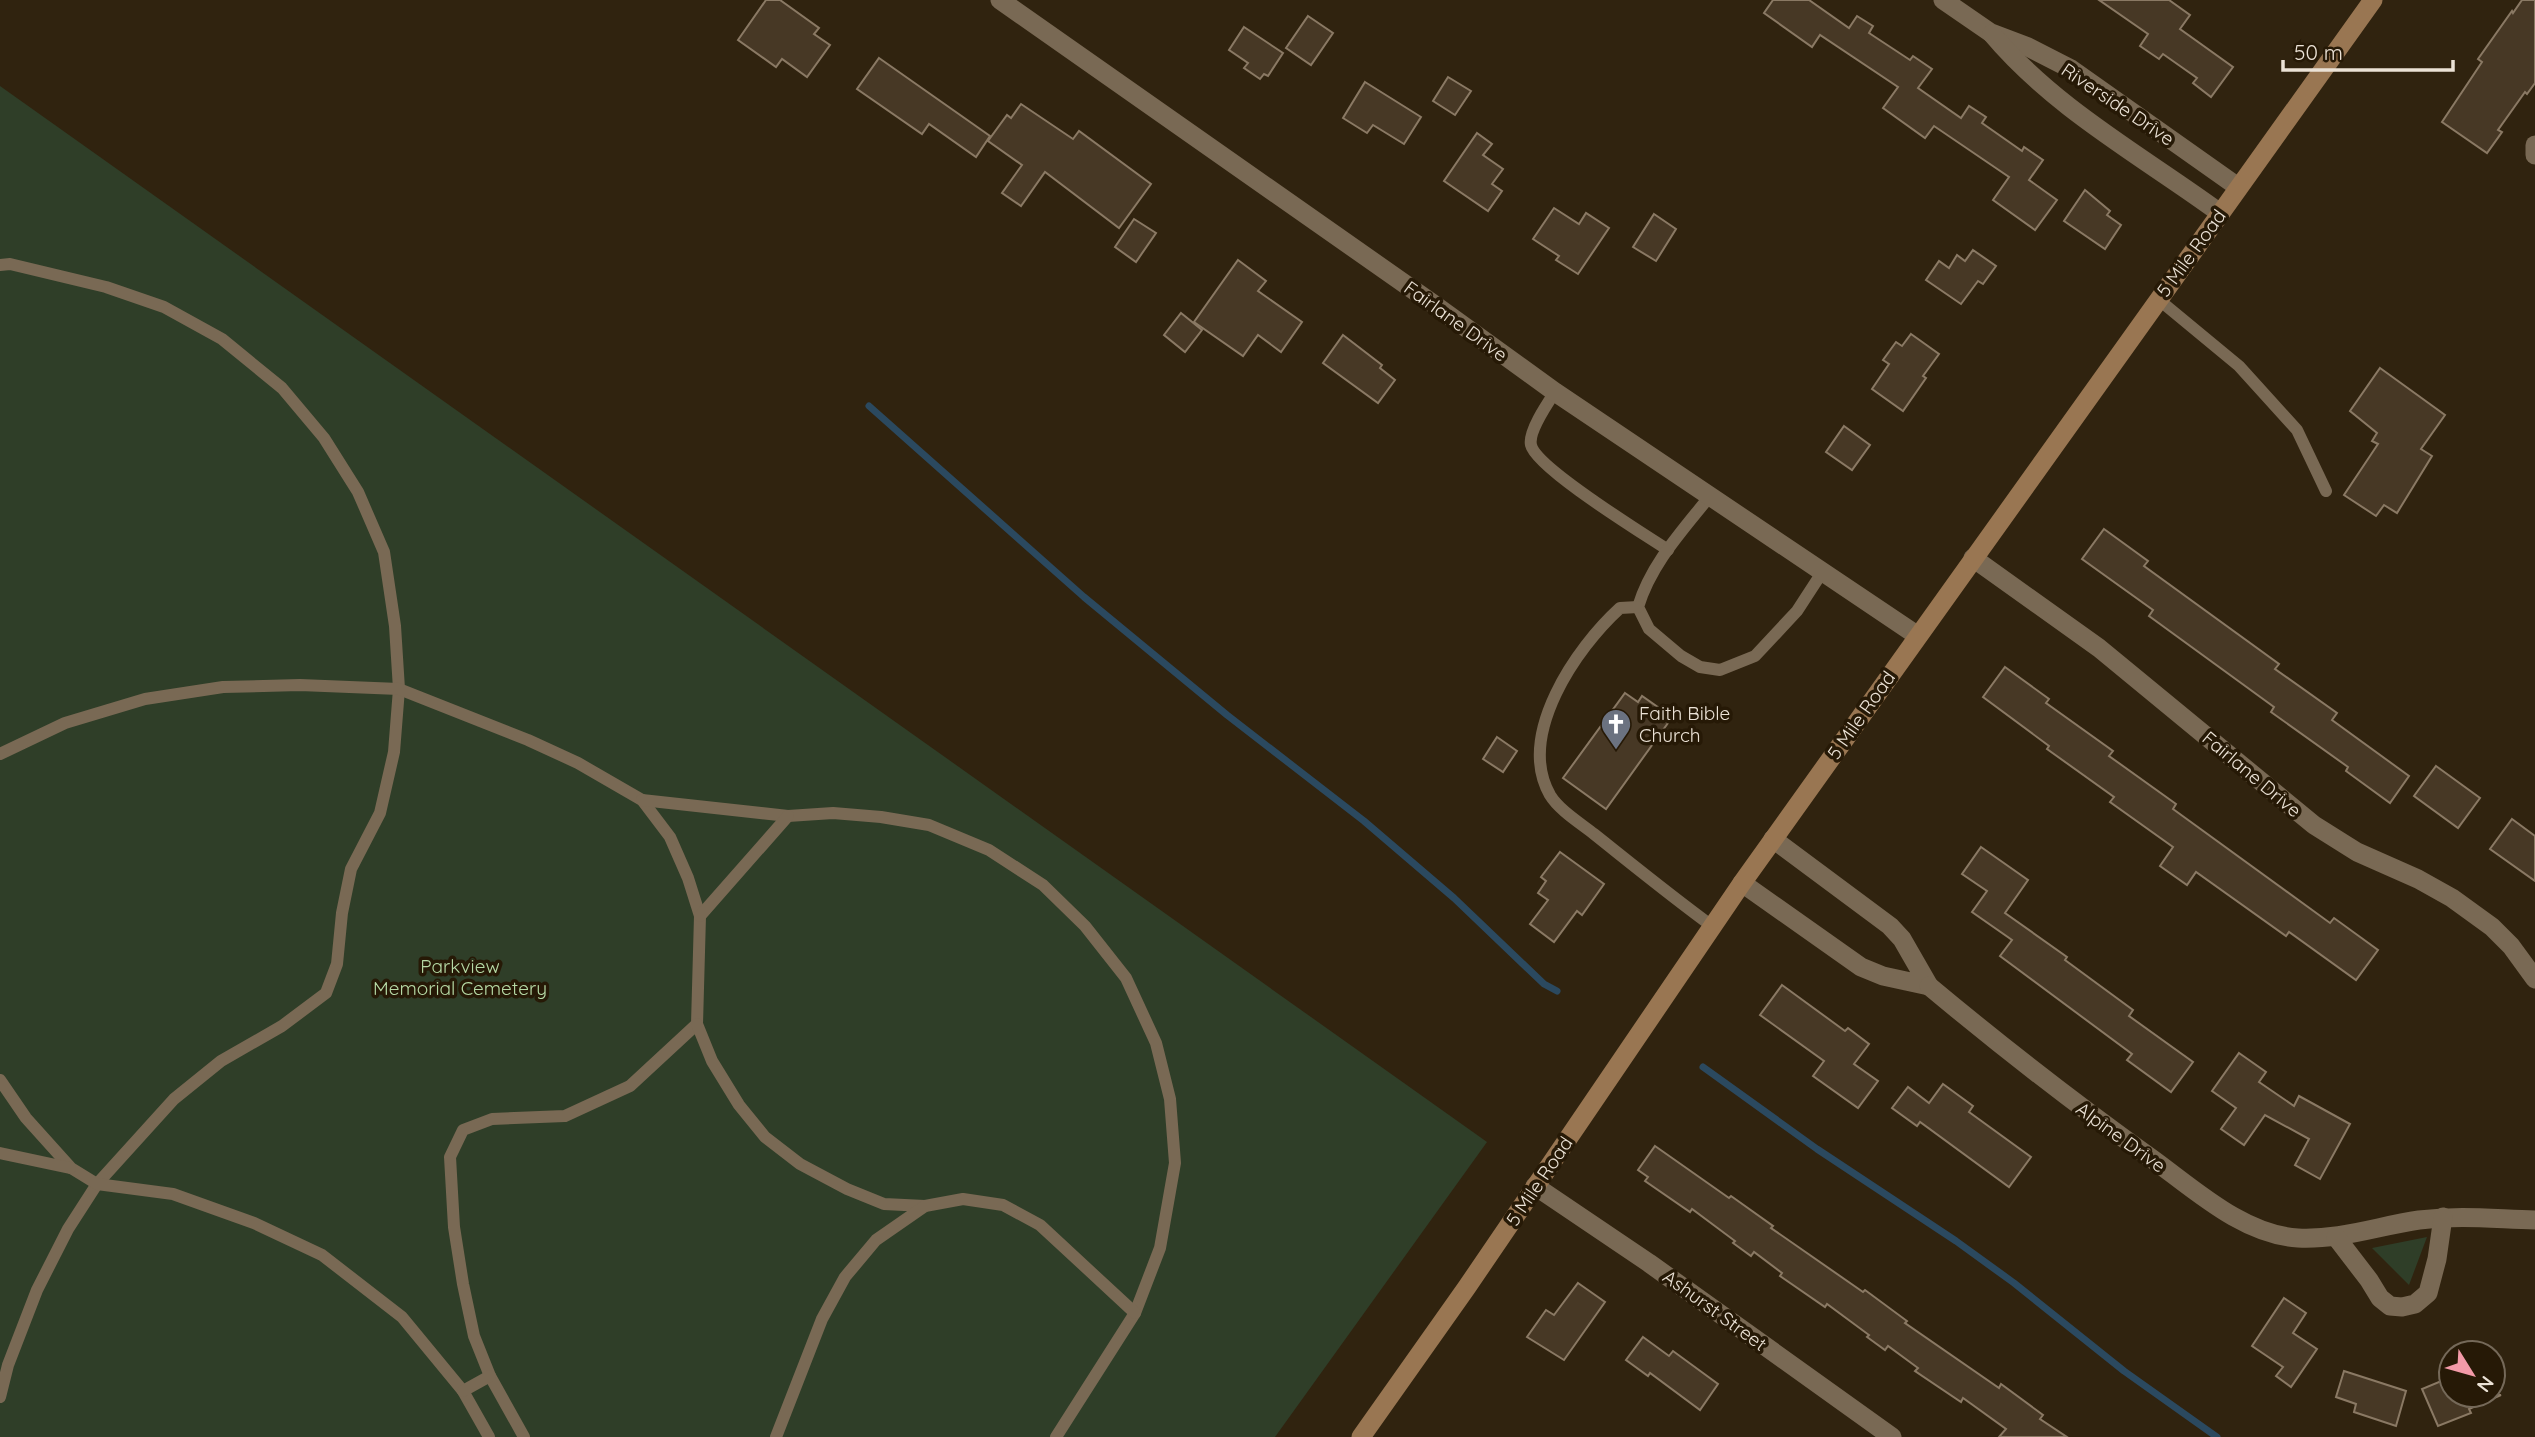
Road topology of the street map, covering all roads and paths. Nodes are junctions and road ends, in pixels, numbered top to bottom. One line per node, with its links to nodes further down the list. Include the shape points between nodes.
1 (1000, 0): 11 (street, Fairlane Drive)
2 (1943, 0): 4 (street, Riverside Drive)
3 (2373, 0): 7 (main road, 5 Mile Road)
4 (1991, 33): 7 (street, Riverside Drive, via 2071,69); 8 (street, Riverside Drive, via 2053,96)
5 (2535, 145): 6 (street)
6 (2535, 155)
7 (2238, 187): 8 (main road, 5 Mile Road)
8 (2220, 213): 10 (main road, 5 Mile Road)
9 (3, 262): 19 (lane, via 106,287 164,307 222,340 282,388 345,470 384,552)
10 (2158, 299): 12 (lane, via 2239,366 2297,430); 15 (main road, 5 Mile Road)
11 (1555, 392): 13 (street, Fairlane Drive); 14 (lane, via 1534,431 1530,443 1534,454)
12 (2326, 491)
13 (1710, 496): 14 (lane); 16 (street, Fairlane Drive)
14 (1668, 550): 17 (lane)
15 (1973, 558): 18 (main road, 5 Mile Road); 27 (street, Fairlane Drive, via 2099,648 2314,825 2357,852 2452,898 2492,927)
16 (1823, 572): 17 (lane, via 1797,611 1755,656 1720,670 1699,667 1681,656 1649,629); 18 (street, Fairlane Drive)
17 (1638, 607): 26 (lane, via 1620,608 1576,659 1541,732 1542,778 1552,798 1566,811)
18 (1917, 636): 23 (main road, 5 Mile Road)
19 (399, 689): 20 (lane, via 223,687 145,699 65,723); 21 (lane, via 528,740); 33 (lane, via 394,752 380,813 351,869 337,964 326,993 282,1026 221,1060 174,1098)
20 (0, 754)
21 (642, 800): 22 (lane); 25 (lane, via 670,837)
22 (788, 816): 25 (lane); 39 (lane, via 833,813 929,825 989,850 1043,885 1126,978 1156,1043 1170,1100 1175,1163 1160,1248)
23 (1773, 839): 24 (main road, 5 Mile Road); 28 (street, Alpine Drive, via 1889,926 1902,939)
24 (1742, 883): 26 (main road, 5 Mile Road); 28 (street, Alpine Drive, via 1861,967)
25 (700, 916): 29 (lane)
26 (1712, 926): 34 (main road, 5 Mile Road)
27 (2535, 979)
28 (1928, 986): 38 (street, Alpine Drive, via 2059,1092 2226,1212 2278,1235)
29 (696, 1024): 35 (lane, via 712,1061 765,1137 800,1164 847,1189 884,1204); 40 (lane, via 630,1086 565,1115 492,1119 463,1130 450,1157 454,1227 474,1336)
30 (0, 1080): 32 (lane, via 26,1118)
31 (0, 1153): 32 (lane)
32 (71, 1168): 33 (lane)
33 (97, 1184): 41 (lane, via 173,1194 254,1223 322,1255 402,1317); 42 (lane, via 37,1290)
34 (1535, 1186): 47 (main road, 5 Mile Road); 48 (street, Ashurst Street)
35 (925, 1206): 39 (lane, via 963,1199 1003,1205 1040,1225); 45 (lane, via 876,1240 845,1276 822,1319)
36 (2443, 1217): 37 (street, Alpine Drive); 38 (street, Alpine Drive); 38 (street, via 2428,1293 2416,1304 2402,1307 2390,1306 2380,1298)
37 (2535, 1220)
38 (2336, 1237)
39 (1135, 1313): 46 (lane)
40 (490, 1376): 41 (lane); 44 (lane)
41 (463, 1391): 43 (lane)
42 (0, 1397)
43 (489, 1437)
44 (524, 1437)
45 (776, 1437)
46 (1056, 1437)
47 (1361, 1437)
48 (1892, 1437)

